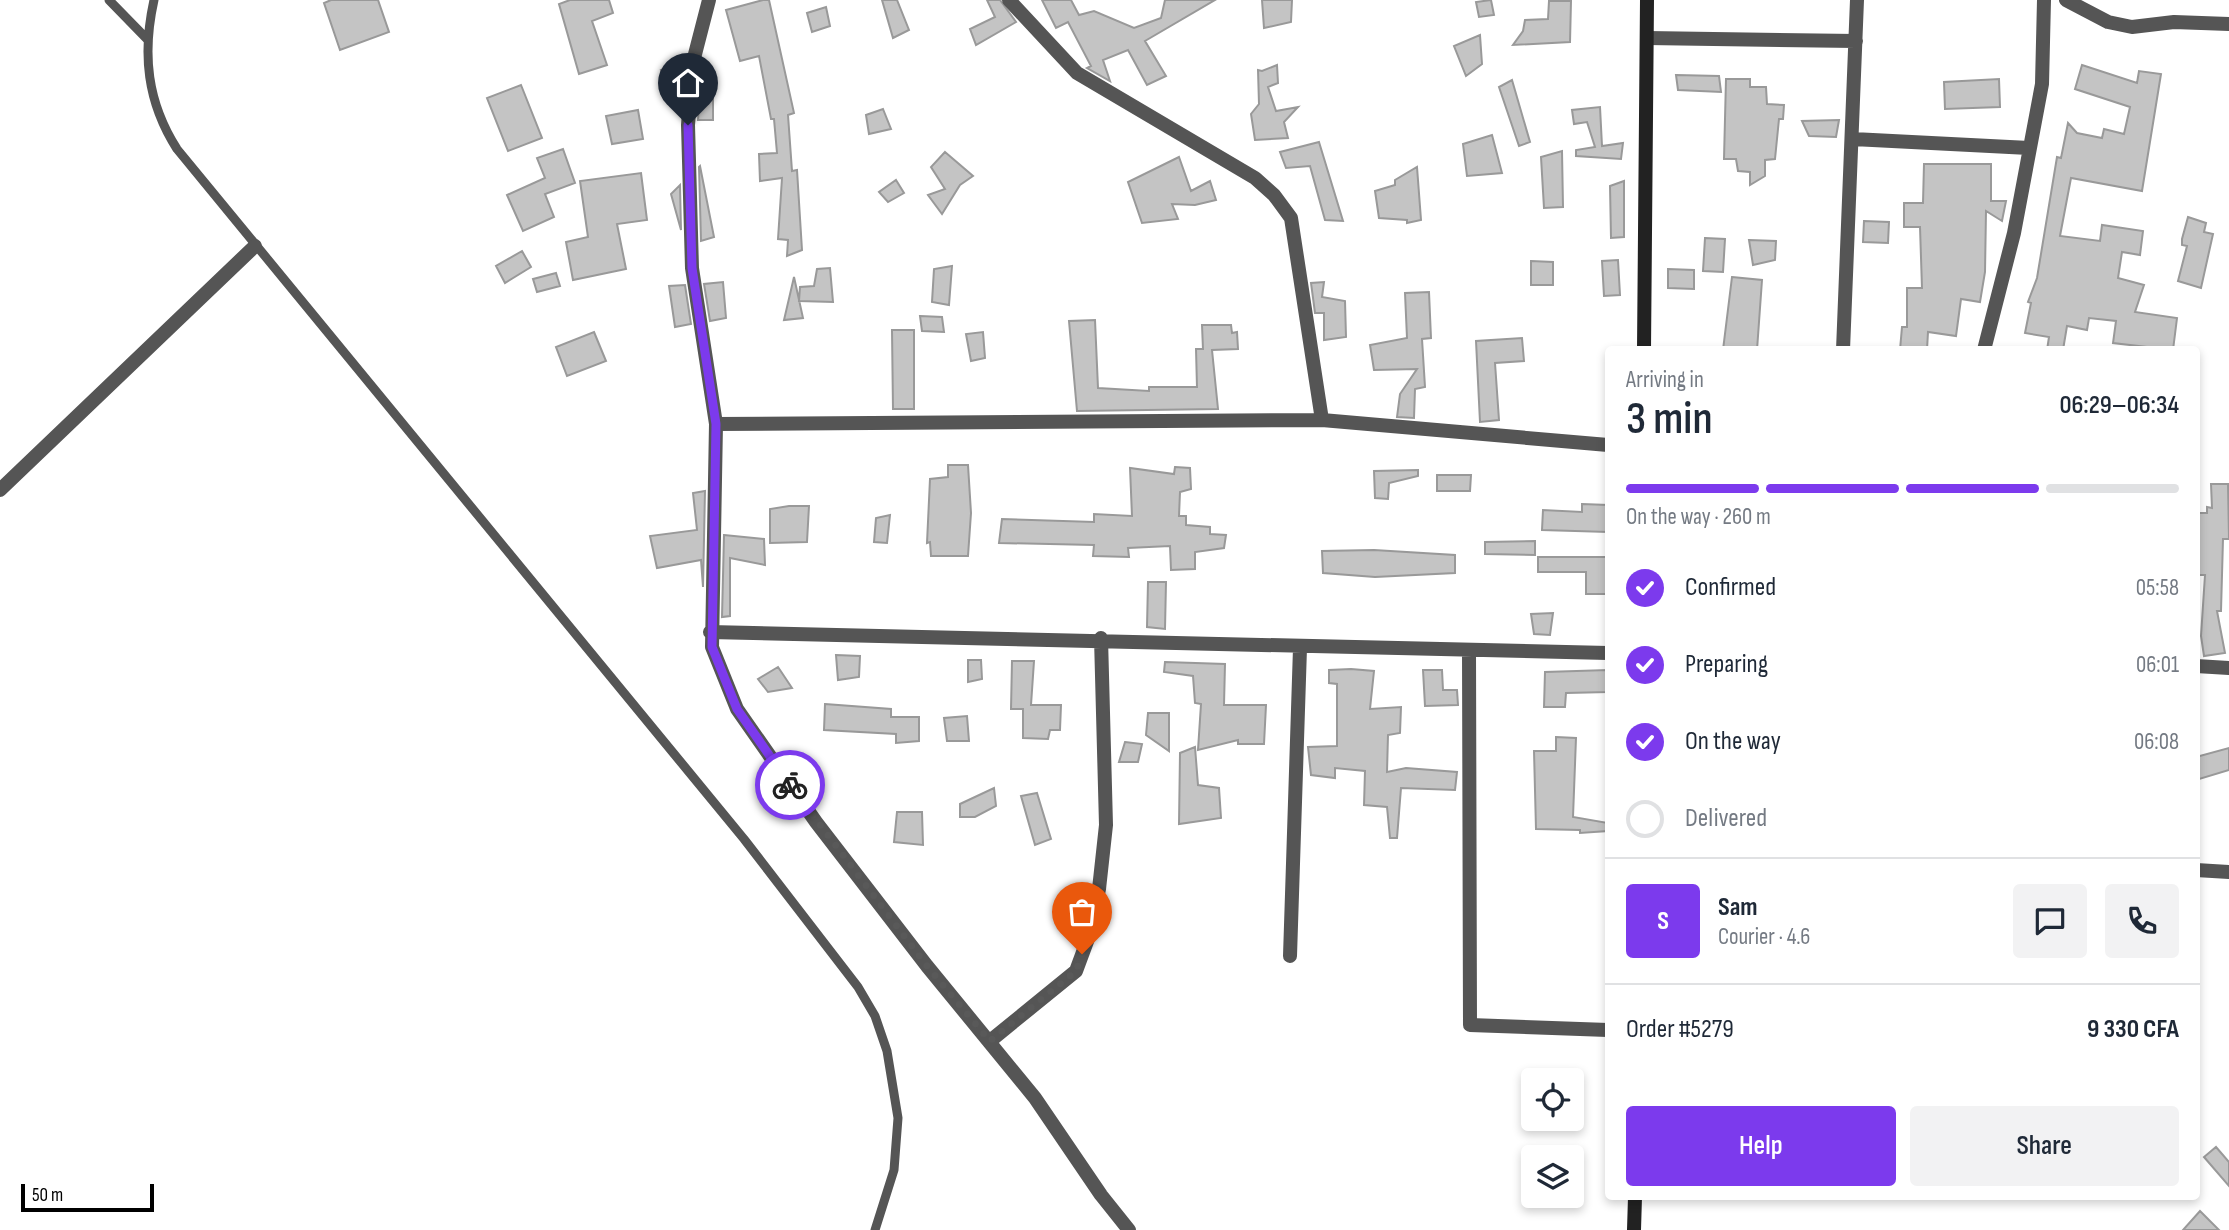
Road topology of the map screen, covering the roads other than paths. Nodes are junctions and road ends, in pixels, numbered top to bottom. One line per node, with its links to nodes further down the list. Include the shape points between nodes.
1 (109, 0): 11 (lane)
2 (154, 0): 11 (lane)
3 (709, 0): 20 (street, via 693,62 688,125 692,268)
4 (1010, 0): 19 (street, via 1077,74 1255,178 1274,195 1291,218)
5 (1647, 0): 10 (street)
6 (1857, 0): 12 (street)
7 (2044, 0): 14 (street, via 2042,84)
8 (2066, 0): 9 (street, via 2108,22 2132,27)
9 (2229, 23)
10 (1647, 38): 12 (street); 16 (street)
11 (147, 39): 15 (lane, via 149,80 168,134)
12 (1856, 41): 13 (street)
13 (1853, 139): 14 (street); 17 (street)
14 (2029, 148): 18 (street, via 2014,233)
15 (255, 246): 22 (street); 36 (lane, via 744,839 858,986 887,1051 898,1118 894,1170)
16 (1644, 346)
17 (1843, 346)
18 (1985, 346)
19 (1322, 420): 20 (street); 21 (street)
20 (716, 424): 23 (street)
21 (1605, 445)
22 (0, 490)
23 (710, 632): 24 (street); 34 (street, via 737,709 824,832)
24 (1101, 638): 25 (street); 34 (street, via 1106,825 1088,936 1076,971)
25 (1300, 648): 26 (street); 32 (street)
26 (1469, 650): 27 (street); 33 (street, via 1470,1025)
27 (1605, 653)
28 (2200, 666): 29 (street)
29 (2229, 668)
30 (2200, 870): 31 (street)
31 (2229, 872)
32 (1290, 956)
33 (1605, 1030)
34 (990, 1041): 37 (street)
35 (1635, 1200): 38 (street)
36 (875, 1230)
37 (1129, 1230)
38 (1634, 1230)

